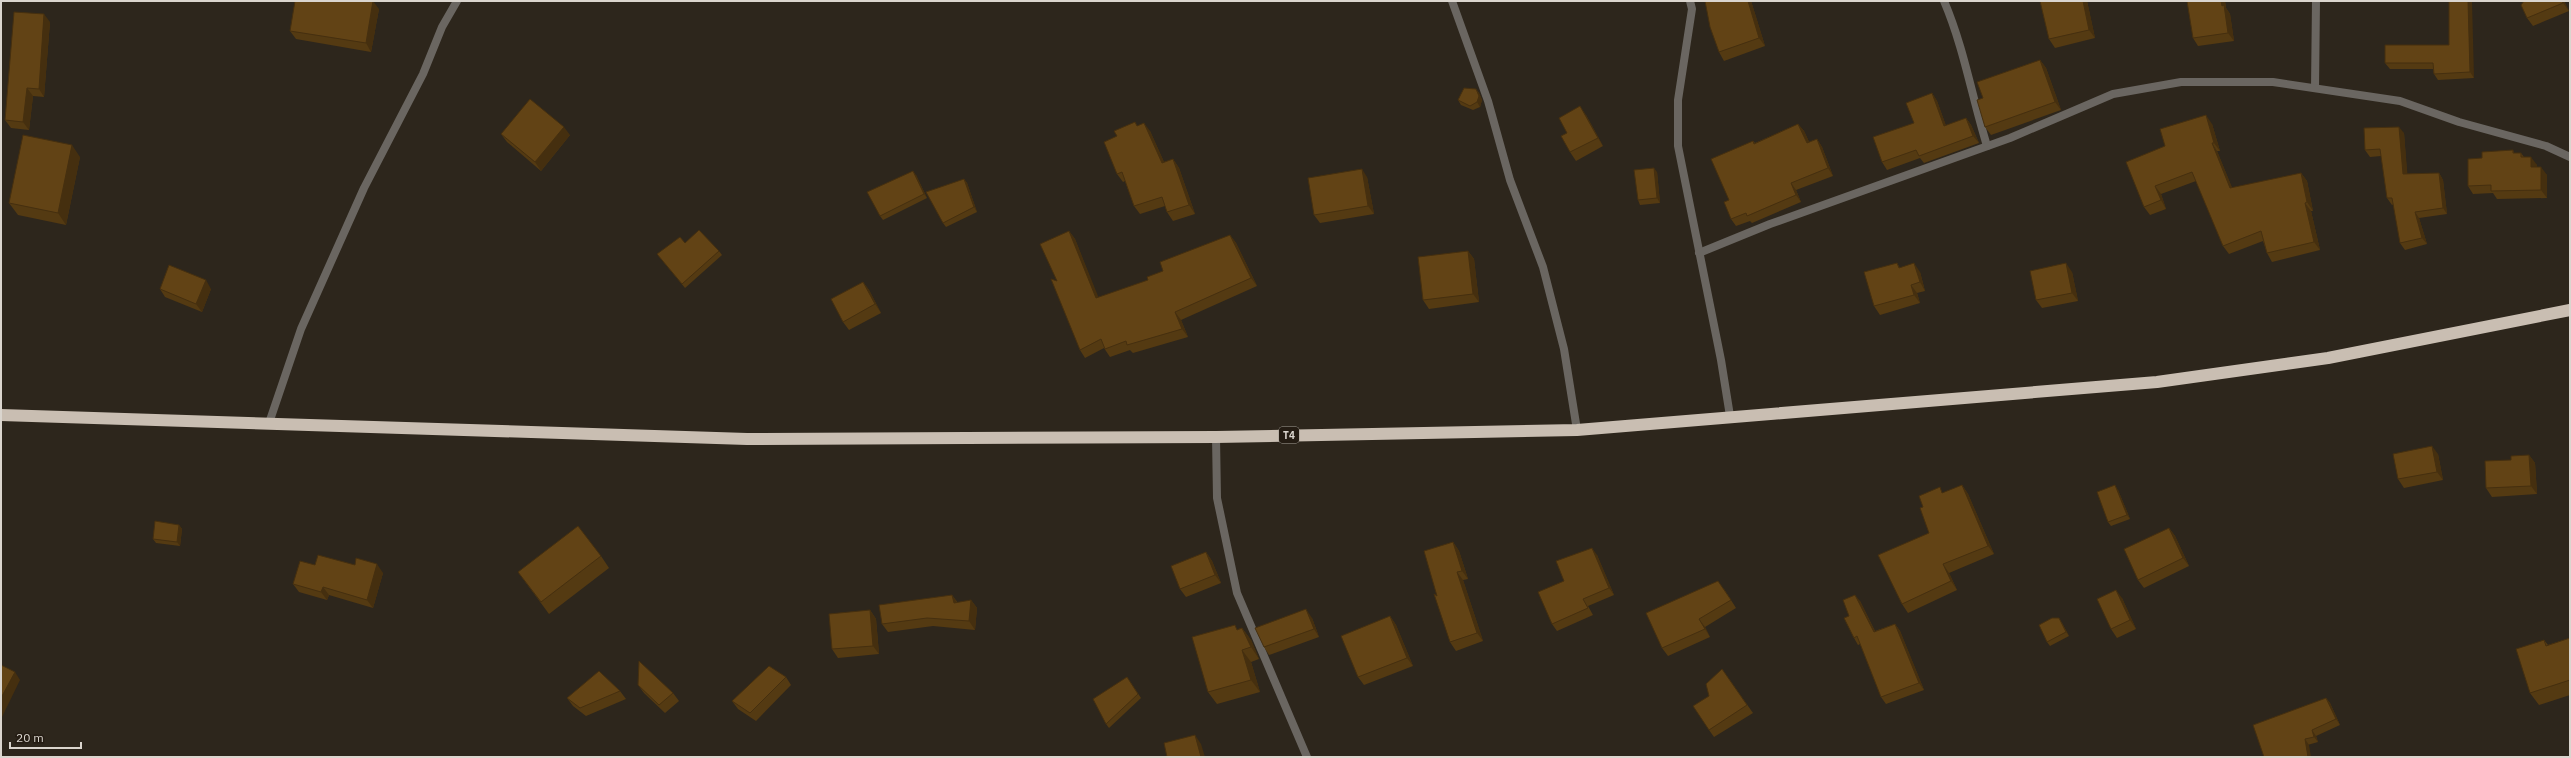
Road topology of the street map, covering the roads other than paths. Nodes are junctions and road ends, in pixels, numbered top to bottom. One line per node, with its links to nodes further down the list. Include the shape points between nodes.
1 (457, 1): 13 (street, via 442,27 423,74 364,188 301,329)
2 (1452, 1): 14 (street, via 1488,101 1510,180 1543,267 1564,349)
3 (1690, 1): 9 (street, via 1692,9 1678,100 1678,146)
4 (1944, 1): 7 (street, via 1958,34)
5 (2316, 1): 6 (street)
6 (2315, 88): 7 (street, via 2273,82 2173,84 2113,94 2070,114); 8 (street, via 2400,101 2459,122 2546,146)
7 (1987, 146): 9 (street, via 1770,224)
8 (2570, 157)
9 (1699, 253): 12 (street)
10 (2570, 310): 12 (highway, T4, via 2328,358 2157,382)
11 (1, 415): 13 (highway, T4)
12 (1730, 416): 14 (highway, T4)
13 (269, 423): 15 (highway, T4, via 590,436 747,439)
14 (1578, 430): 15 (highway, T4)
15 (1216, 437): 16 (street, via 1217,498 1237,593)
16 (1307, 757)

